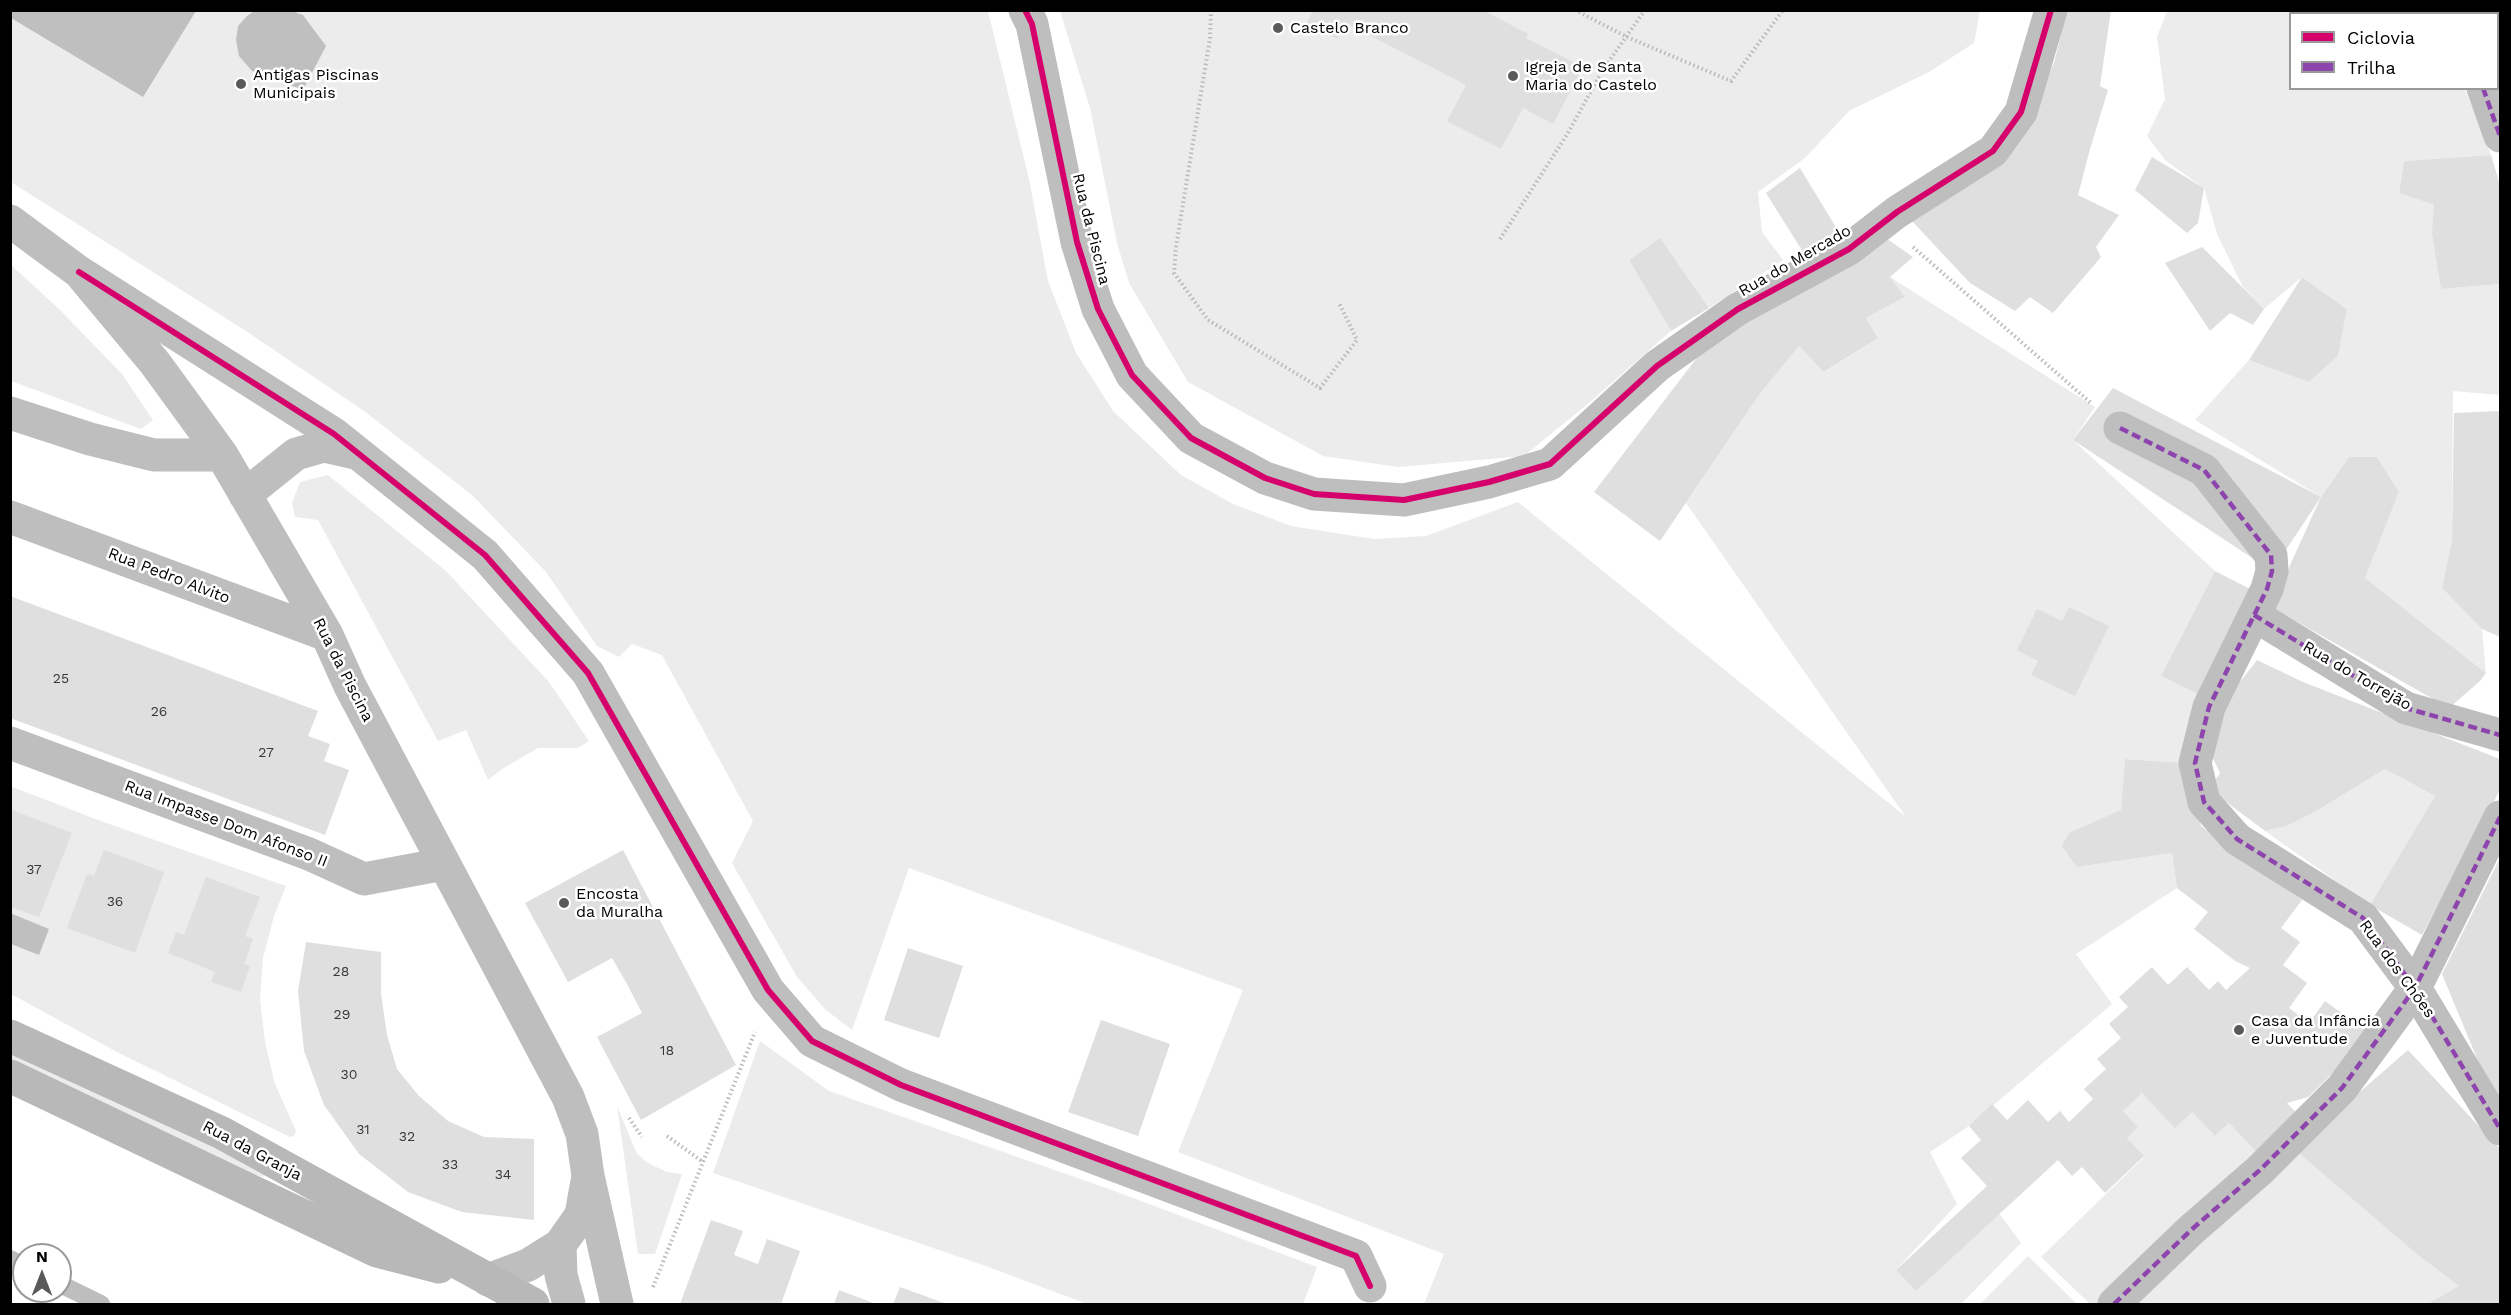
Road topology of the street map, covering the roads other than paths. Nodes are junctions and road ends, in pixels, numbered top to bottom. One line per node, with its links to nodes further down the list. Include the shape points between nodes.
1 (1025, 10): 11 (street, Rua da Piscina, via 1032,24 1077,242 1098,309 1132,375 1191,438 1264,478 1314,494 1404,500)
2 (2051, 10): 11 (street, Rua do Mercado, via 2021,112 1993,151 1849,249 1738,309 1657,366 1550,464)
3 (2484, 90): 4 (street)
4 (2500, 136)
5 (10, 222): 6 (street, Rua da Piscina)
6 (79, 272): 9 (street); 10 (street, Rua da Piscina, via 155,363)
7 (10, 413): 10 (street, via 154,455)
8 (2120, 428): 14 (street, via 2204,470 2271,555 2272,571)
9 (361, 454): 12 (street, via 324,446 296,454); 27 (street, via 485,555 588,673 768,990 812,1041 901,1086 1356,1256)
10 (222, 455): 12 (street, Rua da Piscina)
11 (1489, 482)
12 (245, 495): 15 (street, Rua da Piscina)
13 (10, 516): 15 (street, Rua Pedro Alvito)
14 (2254, 615): 16 (street, Rua do Torrejão, via 2406,708); 20 (street, Rua dos Chões, via 2209,707 2195,763 2204,802 2236,839 2363,918)
15 (327, 635): 19 (street, Rua da Piscina)
16 (2500, 735)
17 (10, 743): 19 (street, Rua Impasse Dom Afonso II, via 309,854 364,879)
18 (2500, 817): 20 (street)
19 (444, 864): 24 (street, Rua da Piscina, via 568,1097 582,1134)
20 (2415, 988): 23 (street, Rua dos Chões); 33 (street, via 2342,1088)
21 (10, 1036): 26 (main road, Rua da Granja, via 222,1133)
22 (10, 1076): 26 (main road, Rua da Granja, via 377,1251)
23 (2500, 1129)
24 (588, 1176): 25 (street, via 581,1215); 32 (street)
25 (560, 1245): 26 (street, via 528,1265); 31 (street, via 561,1275)
26 (488, 1280): 30 (main road, Rua da Granja)
27 (1370, 1286)
28 (72, 1290): 29 (lane)
29 (101, 1305)
30 (533, 1305)
31 (569, 1305)
32 (616, 1305)
33 (2114, 1305)

